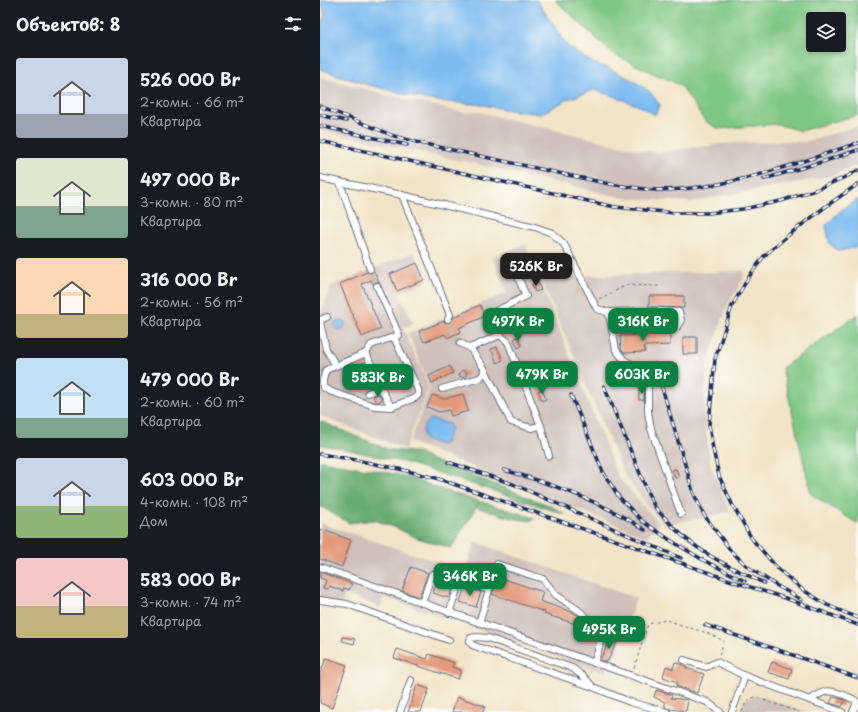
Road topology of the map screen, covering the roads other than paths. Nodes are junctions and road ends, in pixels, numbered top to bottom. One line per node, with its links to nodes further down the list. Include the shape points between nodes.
1 (320, 178): 2 (lane)
2 (340, 182): 3 (lane); 5 (lane)
3 (402, 195): 8 (lane, via 552,233 564,244 597,309); 10 (lane, via 450,314)
4 (510, 258): 14 (lane, via 526,296 496,311 502,329)
5 (370, 269)
6 (377, 286): 15 (lane, via 399,335)
7 (658, 311): 8 (lane); 12 (lane); 12 (lane, via 679,312 681,320 677,327)
8 (608, 312): 13 (lane)
9 (327, 317): 11 (lane)
10 (448, 319)
11 (320, 321): 19 (lane, via 326,349)
12 (657, 328): 13 (lane)
13 (612, 329): 27 (lane, via 616,350 624,360 639,368 646,376 651,429)
14 (500, 335): 17 (lane); 25 (lane, via 508,342)
15 (394, 337): 18 (lane, via 371,345); 24 (lane, via 418,395)
16 (460, 343): 17 (lane)
17 (470, 348): 20 (lane)
18 (366, 353): 19 (lane); 21 (lane)
19 (336, 366): 24 (lane, via 326,370 323,387 374,406)
20 (484, 368): 22 (lane, via 480,378); 25 (lane, via 511,422 531,428)
21 (381, 388): 23 (lane); 24 (lane)
22 (442, 389)
23 (368, 393)
24 (390, 407)
25 (540, 426): 26 (lane)
26 (549, 456)
27 (681, 514)
28 (320, 567): 32 (lane)
29 (460, 581): 30 (lane); 32 (lane, via 432,574); 33 (lane)
30 (489, 590): 34 (lane); 37 (lane, via 497,564 543,579 556,594 581,612 600,632)
31 (320, 600): 35 (lane, via 347,604)
32 (422, 603): 33 (lane)
33 (450, 613): 34 (lane)
34 (479, 623): 37 (lane)
35 (449, 640)
36 (684, 660): 38 (lane, via 706,667 717,662)
37 (594, 663): 44 (lane, via 707,702)
38 (744, 676): 41 (lane); 45 (lane)
39 (410, 680): 42 (lane)
40 (592, 687): 40 (lane, via 472,645 471,638 488,638 572,668); 43 (lane, via 630,702)
41 (810, 700): 46 (lane); 47 (lane, via 822,692 834,692 856,701)
42 (400, 712)
43 (667, 712)
44 (720, 712)
45 (732, 712)
46 (842, 712)
47 (854, 712)

